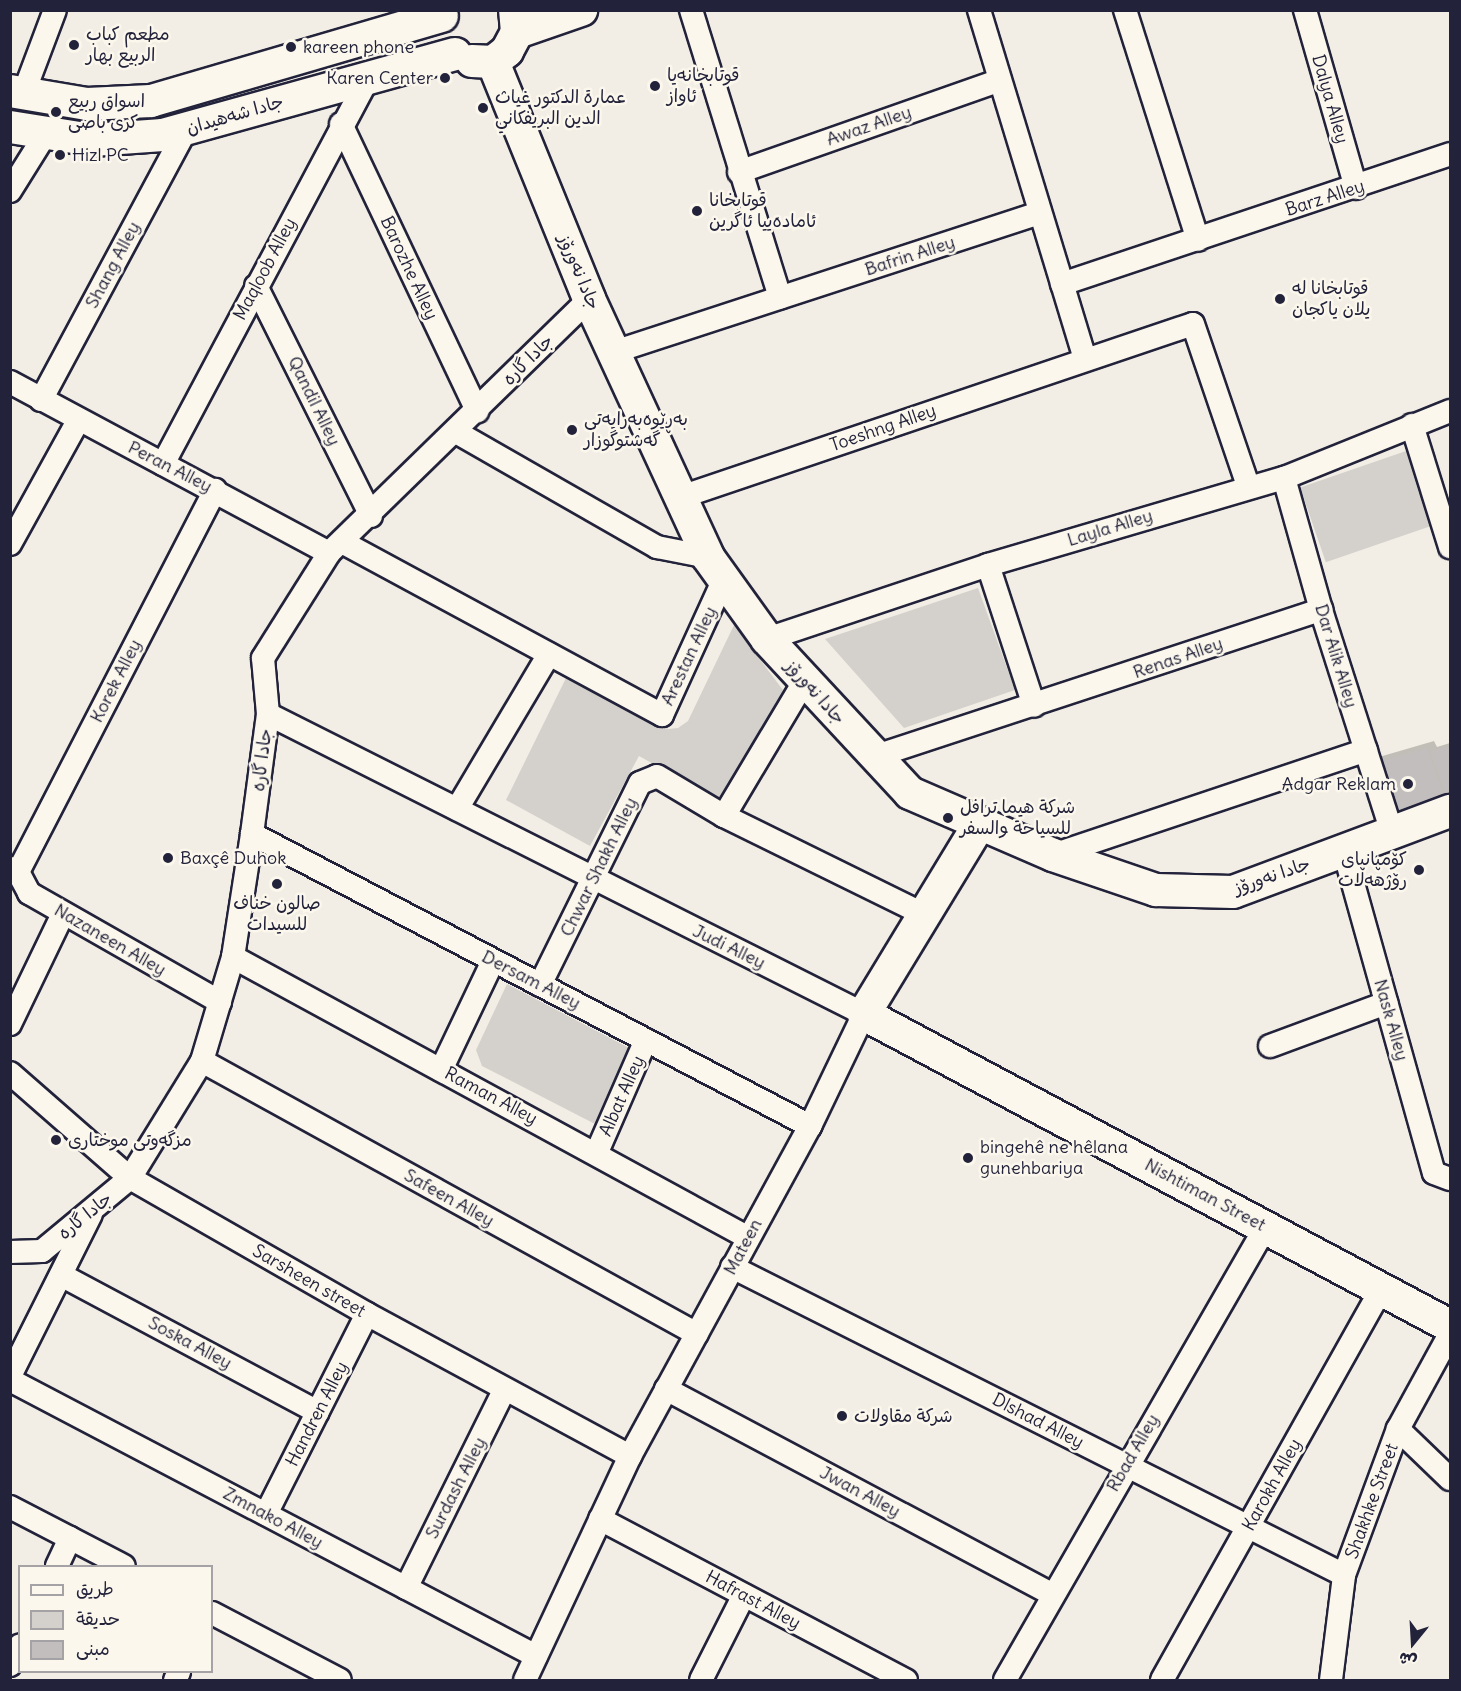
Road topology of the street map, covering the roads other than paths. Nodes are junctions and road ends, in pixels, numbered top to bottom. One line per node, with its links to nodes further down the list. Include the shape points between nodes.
1 (55, 10): 13 (street)
2 (581, 10): 8 (street)
3 (691, 10): 19 (street)
4 (979, 10): 12 (street)
5 (1125, 10): 23 (street)
6 (1305, 10): 20 (street, Dalya Alley)
7 (443, 13): 9 (street, via 443,37); 13 (street, جادا شەهیدان, via 151,101 87,104)
8 (516, 21): 10 (street, via 507,51)
9 (455, 54): 10 (street, via 476,62); 11 (street, جادا شەهیدان)
10 (493, 62): 27 (street, جادا نەورۆز)
11 (369, 76): 14 (street, Maqloob Alley); 16 (street, جادا شەهیدان)
12 (998, 81): 19 (street, Awaz Alley); 22 (street)
13 (17, 93)
14 (342, 124): 25 (street, Maqloob Alley); 32 (street, Barozhe Alley)
15 (10, 127): 17 (street, جادا شەهیدان)
16 (186, 130): 17 (street, جادا شەهیدان, via 115,140); 31 (street, Shang Alley)
17 (45, 135): 21 (street)
18 (1450, 154): 20 (street, Barz Alley)
19 (739, 172): 26 (street)
20 (1356, 188): 23 (street, Barz Alley)
21 (10, 191)
22 (1040, 213): 24 (street); 26 (street, Bafrin Alley)
23 (1198, 240): 24 (street, Barz Alley)
24 (1062, 284): 29 (street)
25 (256, 286): 37 (street, Maqloob Alley); 42 (street, Qandil Alley)
26 (780, 298): 28 (street, Bafrin Alley)
27 (589, 299): 28 (street, جادا نەورۆز); 32 (street, جادا گارە)
28 (614, 352): 41 (street, جادا نەورۆز)
29 (1084, 358): 39 (street, Toeshng Alley, via 1193,324); 41 (street, Toeshng Alley)
30 (10, 382): 31 (street, Peran Alley)
31 (41, 400): 34 (street, Peran Alley)
32 (477, 411): 36 (street, جادا گارە)
33 (1450, 411): 35 (street, Layla Alley)
34 (78, 421): 37 (street, Peran Alley); 43 (street)
35 (1412, 425): 38 (street, Layla Alley); 45 (street)
36 (456, 432): 42 (street, جادا گارە); 47 (street, via 657,547)
37 (163, 464): 40 (street, Peran Alley)
38 (1284, 478): 39 (street, Layla Alley); 48 (street, Dar Alik Alley)
39 (1248, 486): 46 (street, Layla Alley)
40 (215, 490): 44 (street, Peran Alley); 64 (street, Korek Alley)
41 (681, 497): 47 (street, جادا نەورۆز)
42 (371, 516): 44 (street, جادا گارە)
43 (10, 544)
44 (336, 547): 50 (street, Arestan Alley); 53 (street, جادا گارە, via 263,658)
45 (1450, 548)
46 (988, 565): 49 (street, Layla Alley); 52 (street)
47 (716, 568): 49 (street, جادا نەورۆز); 50 (street, Arestan Alley, via 662,715)
48 (1321, 610): 52 (street, Renas Alley); 54 (street, Dar Alik Alley)
49 (767, 639): 51 (street, جادا نەورۆز)
50 (549, 654): 56 (street)
51 (805, 680): 55 (street, جادا نەورۆز); 58 (street)
52 (1034, 706): 55 (street, Renas Alley)
53 (268, 714): 56 (street, Judi Alley); 61 (street, جادا گارە)
54 (1366, 750): 60 (street, Dar Alik Alley); 63 (street)
55 (873, 756): 59 (street, جادا نەورۆز, via 910,793)
56 (457, 809): 65 (street, Judi Alley)
57 (1450, 811): 60 (street, جادا نەورۆز)
58 (724, 816): 65 (street, Chwar Shakh Alley, via 657,776 640,783); 67 (street)
59 (980, 823): 63 (street, جادا نەورۆز); 67 (street, Mateen)
60 (1392, 833): 62 (street, جادا نەورۆز)
61 (252, 834): 68 (street, جادا گارە); 69 (street, Dersam Alley)
62 (1344, 851): 63 (street, جادا نەورۆز, via 1233,892 1156,890); 73 (street, Nask Alley)
63 (1053, 855)
64 (14, 870): 66 (street, Nazaneen Alley, via 29,892)
65 (594, 879): 70 (street, Chwar Shakh Alley); 74 (street, Judi Alley)
66 (63, 914): 71 (street); 72 (street, Nazaneen Alley)
67 (925, 915): 74 (street, Mateen)
68 (233, 957): 72 (street, جادا گارە); 79 (street, Raman Alley)
69 (493, 961): 70 (street, Dersam Alley); 79 (street)
70 (540, 985): 76 (street, Dersam Alley)
71 (15, 1000): 75 (street)
72 (220, 1002): 78 (street, جادا گارە)
73 (1386, 1003): 77 (street); 84 (street, Nask Alley, via 1434,1173)
74 (864, 1014): 81 (street, Mateen); 86 (street, Nishtiman Street)
75 (10, 1024)
76 (646, 1040): 81 (street, Dersam Alley); 82 (street, Albat Alley)
77 (1270, 1046)
78 (202, 1061): 83 (street, جادا گارە); 94 (street, Safeen Alley)
79 (441, 1070): 82 (street, Raman Alley)
80 (10, 1073): 83 (street, Sarsheen street)
81 (810, 1126): 87 (street, Mateen)
82 (597, 1152): 87 (street, Raman Alley)
83 (130, 1178): 85 (street, جادا گارە); 92 (street, Sarsheen street)
84 (1450, 1179)
85 (94, 1208): 88 (street, جادا گارە, via 42,1251); 90 (street)
86 (1265, 1228): 91 (street, Nishtiman Street); 102 (street, Rbad Alley)
87 (747, 1237): 89 (street, Mateen)
88 (10, 1252)
89 (732, 1266): 94 (street, Mateen); 102 (street, Dlshad Alley)
90 (61, 1275): 96 (street); 99 (street, Soska Alley)
91 (1381, 1290): 93 (street, Nishtiman Street); 107 (street, Karokh Alley)
92 (367, 1314): 97 (street, Sarsheen street); 99 (street, Handren Alley)
93 (1450, 1326)
94 (697, 1334): 98 (street, Mateen)
95 (1450, 1334): 100 (street, Shakhke Street)
96 (10, 1378): 105 (street, Zmnako Alley)
97 (505, 1389): 101 (street, Sarsheen street); 112 (street, Surdash Alley)
98 (666, 1389): 101 (street, Mateen); 114 (street, Jwan Alley)
99 (318, 1412): 105 (street, Handren Alley)
100 (1398, 1428): 103 (street); 111 (street, Shakhke Street)
101 (630, 1456): 106 (street, Mateen)
102 (1126, 1465): 107 (street, Dlshad Alley); 114 (street, Rbad Alley)
103 (1450, 1479)
104 (10, 1507): 108 (street)
105 (267, 1514): 112 (street, Zmnako Alley)
106 (600, 1519): 113 (street, Hafrast Alley); 117 (street, Mateen)
107 (1249, 1527): 111 (street, Dlshad Alley); 125 (street, Karokh Alley)
108 (70, 1538): 109 (street); 110 (street)
109 (57, 1565)
110 (122, 1565)
111 (1344, 1575): 126 (street, Shakhke Street)
112 (406, 1588): 117 (street, Zmnako Alley)
113 (744, 1595): 119 (street, Hafrast Alley); 122 (street)
114 (1053, 1595): 124 (street, Rbad Alley)
115 (213, 1614): 120 (street)
116 (18, 1650): 118 (street)
117 (536, 1656): 121 (street, Mateen)
118 (10, 1665)
119 (863, 1671): 123 (street, Hafrast Alley)
120 (340, 1680)
121 (525, 1680)
122 (701, 1680)
123 (906, 1680)
124 (1005, 1680)
125 (1162, 1680)
126 (1331, 1680)

